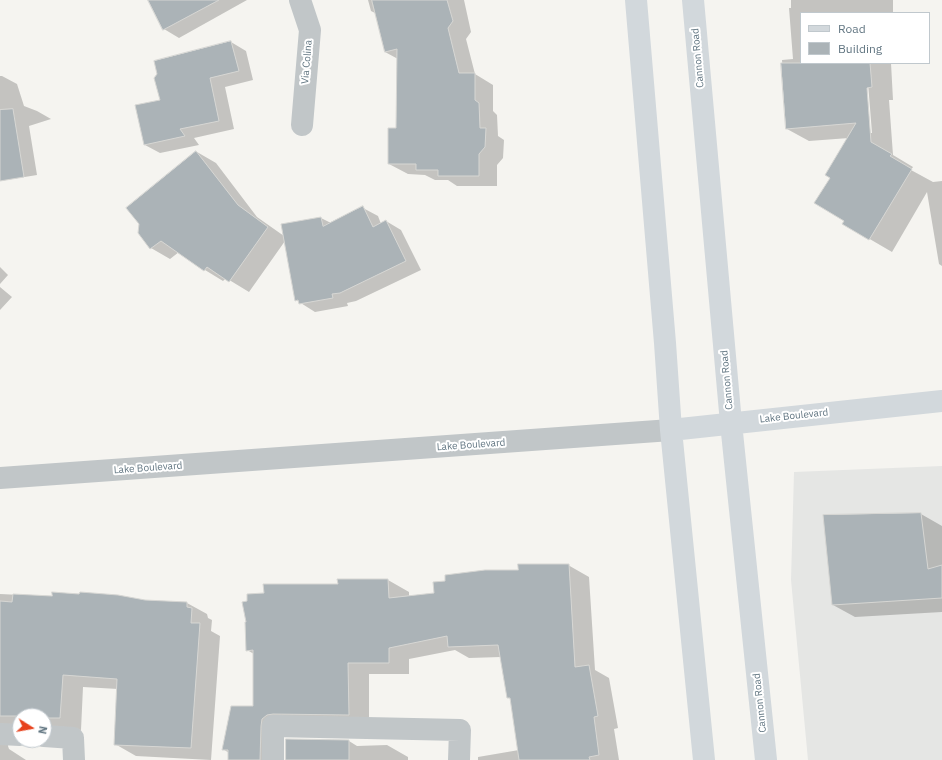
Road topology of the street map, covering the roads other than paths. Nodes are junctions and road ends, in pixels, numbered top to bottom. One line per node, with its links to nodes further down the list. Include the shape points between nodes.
1 (300, 0): 4 (street, Via Colina, via 310,30)
2 (636, 0): 7 (main road)
3 (693, 0): 6 (main road, Cannon Road)
4 (302, 125)
5 (942, 401): 6 (main road, Lake Boulevard)
6 (731, 423): 7 (main road, Lake Boulevard); 16 (main road, Cannon Road)
7 (671, 430): 8 (street, Lake Boulevard); 15 (main road)
8 (0, 478)
9 (0, 734): 10 (street)
10 (12, 735)
11 (52, 737): 12 (street, via 72,738)
12 (74, 760)
13 (273, 760): 14 (street, via 273,726 460,730)
14 (459, 760)
15 (704, 760)
16 (766, 760)

